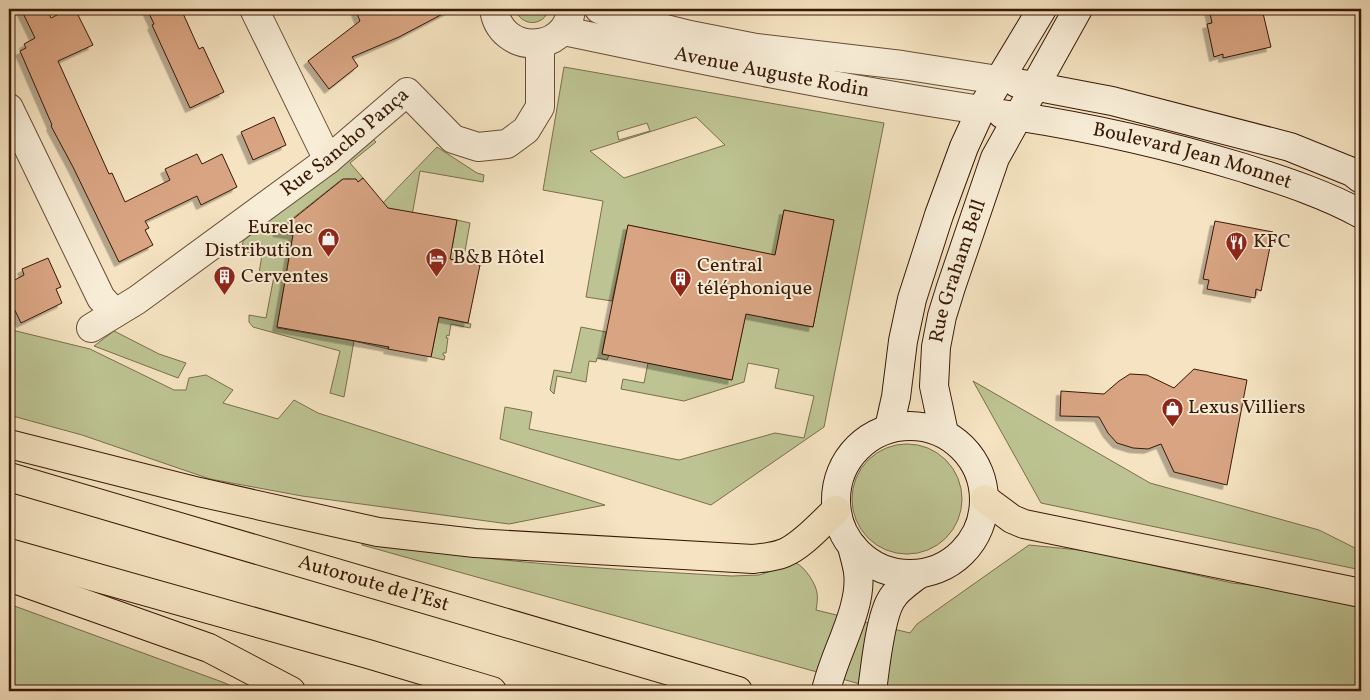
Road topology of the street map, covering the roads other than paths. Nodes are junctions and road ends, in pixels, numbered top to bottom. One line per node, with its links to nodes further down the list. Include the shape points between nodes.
1 (254, 9): 13 (street)
2 (494, 9): 7 (street, via 500,26 508,35 517,41)
3 (599, 9): 8 (street, Avenue Auguste Rodin, via 623,19 756,48)
4 (1042, 9): 8 (street, Rue Graham Bell)
5 (1078, 9): 9 (street, Rue Graham Bell)
6 (568, 20): 7 (street, Avenue Auguste Rodin, via 552,39); 11 (street, Avenue Auguste Rodin, via 759,71)
7 (540, 44): 13 (street, Rue Sancho Pança, via 540,107 526,130 508,144 478,147 453,139 407,92)
8 (998, 80): 9 (street, Avenue Auguste Rodin); 11 (street, Rue Graham Bell)
9 (1034, 86): 12 (street, Rue Graham Bell); 14 (street, Boulevard Jean Monnet, via 1112,101 1290,147 1352,172)
10 (9, 108): 16 (street, via 101,298)
11 (980, 110): 12 (street, Avenue Auguste Rodin); 18 (street, Rue Graham Bell, via 939,215 912,299)
12 (1018, 116): 15 (street, Boulevard Jean Monnet, via 1087,127 1198,154 1278,179); 19 (street, Rue Graham Bell, via 995,158 942,316 934,386)
13 (328, 160): 16 (street, Rue Sancho Pança)
14 (1361, 179)
15 (1361, 214)
16 (115, 313): 17 (street, Rue Sancho Pança)
17 (91, 328)
18 (889, 428): 19 (street, via 908,425); 23 (street, via 872,435 847,459 839,475)
19 (944, 433): 22 (street, via 974,460 982,479)
20 (9, 444): 23 (highway, via 199,492 352,526 475,543 753,559 786,552)
21 (9, 477): 31 (highway, Autoroute de l’Est)
22 (985, 499): 26 (street, via 977,534 966,549 953,561); 28 (highway, via 1024,524)
23 (836, 510): 24 (street, via 841,529)
24 (852, 546): 26 (street, via 865,559 882,568 900,574); 32 (street, via 859,573 858,590)
25 (9, 553): 30 (highway)
26 (919, 574): 33 (street, via 890,601)
27 (9, 577): 29 (highway, via 209,648)
28 (1361, 593)
29 (291, 691)
30 (492, 691)
31 (738, 691)
32 (826, 691)
33 (872, 691)

